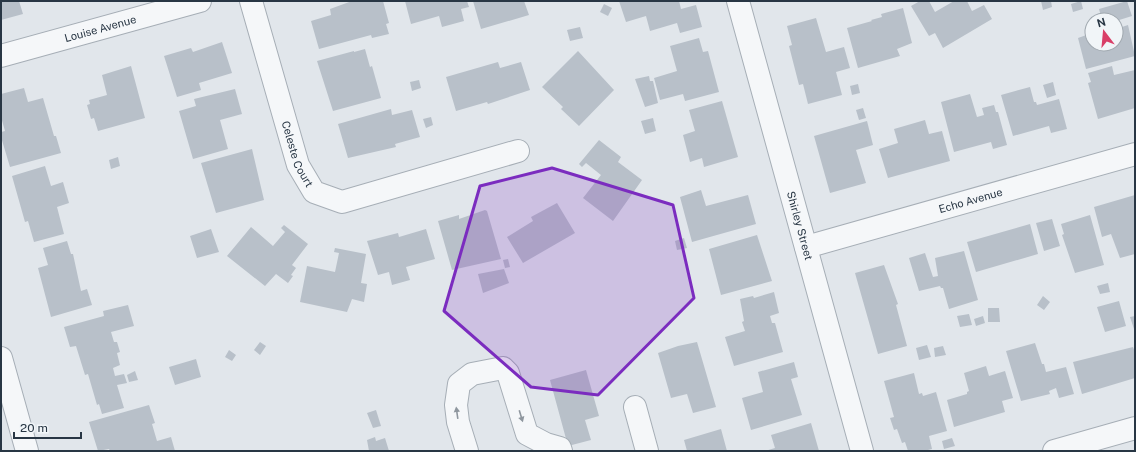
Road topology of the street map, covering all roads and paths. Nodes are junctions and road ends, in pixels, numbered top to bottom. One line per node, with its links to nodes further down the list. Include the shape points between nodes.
1 (200, 1): 4 (street, Louise Avenue)
2 (251, 1): 5 (street, Celeste Court, via 298,166 314,192 342,202)
3 (738, 1): 7 (street, Shirley Street)
4 (1, 56)
5 (518, 151)
6 (1135, 154): 7 (street, Echo Avenue)
7 (806, 247): 15 (street, Shirley Street)
8 (1, 358): 11 (street)
9 (635, 407): 14 (street)
10 (1135, 428): 16 (street)
11 (27, 451)
12 (467, 451): 13 (street, one-way to 13, via 458,422 456,405 459,384 472,374 503,368 508,373 527,434 560,448)
13 (561, 451)
14 (647, 451)
15 (862, 451)
16 (1054, 451)

